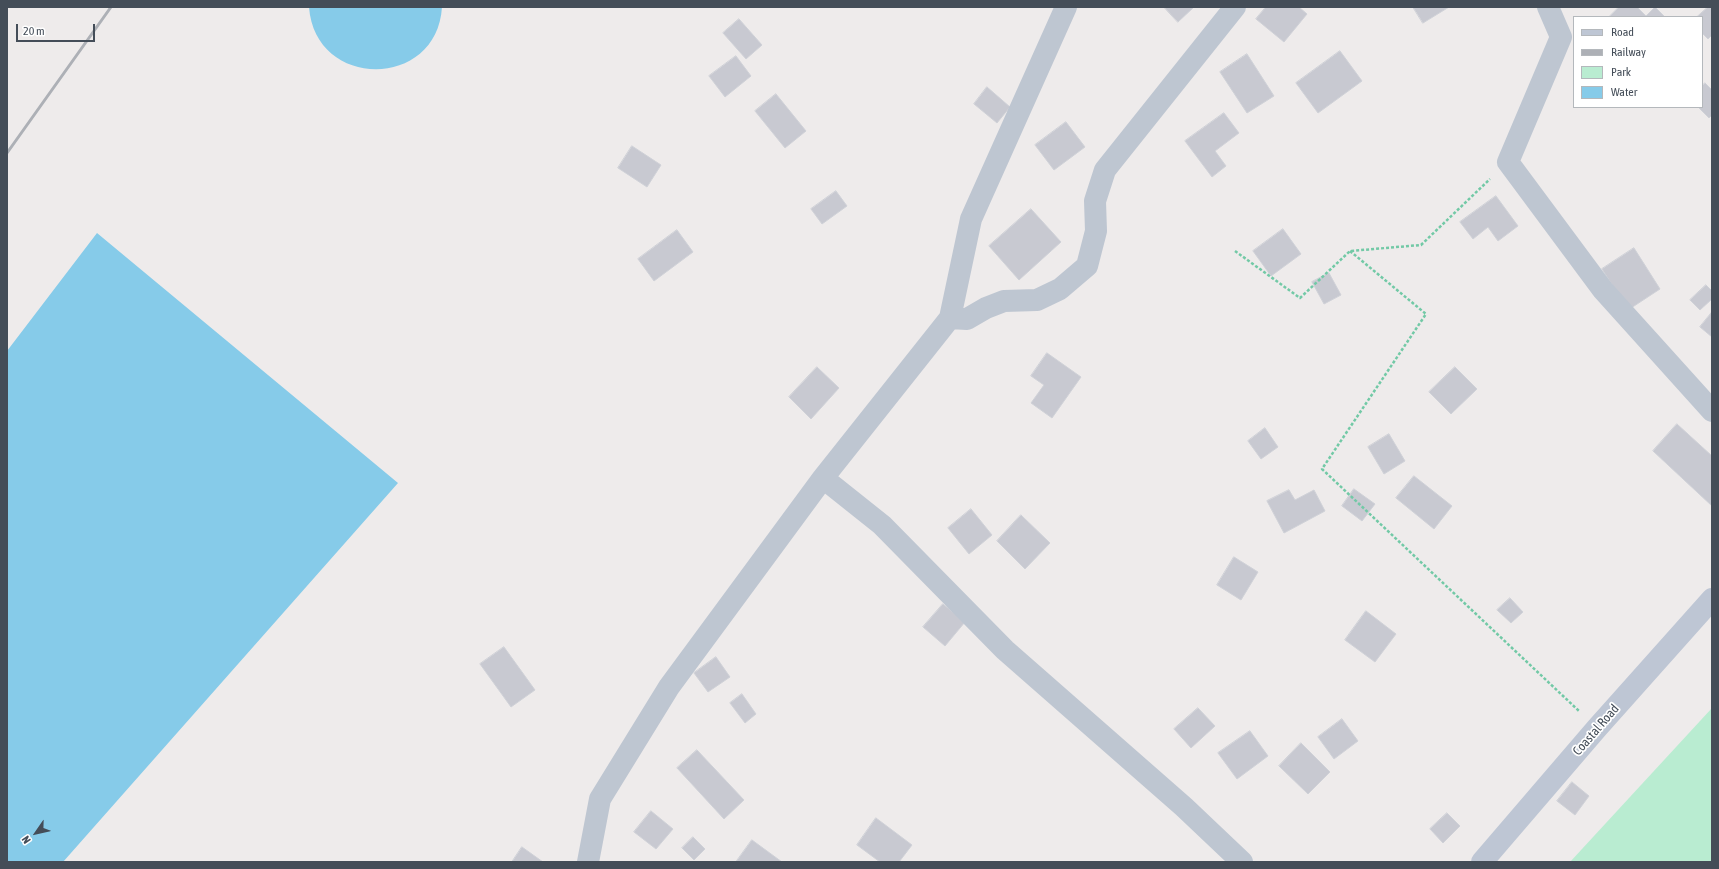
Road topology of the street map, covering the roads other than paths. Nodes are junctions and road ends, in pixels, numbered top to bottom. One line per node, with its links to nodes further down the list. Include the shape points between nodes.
1 (1066, 7): 4 (street, via 970,219)
2 (1235, 7): 4 (street, via 1105,170 1095,202 1096,231 1087,266 1060,289 1037,300 1004,301 967,319)
3 (1548, 7): 5 (street, via 1561,37 1508,162 1603,290)
4 (950, 318): 6 (street)
5 (1712, 411)
6 (823, 478): 8 (street, via 665,694 600,800); 9 (street, via 882,524 1005,650 1184,807)
7 (1712, 599): 10 (main road, Coastal Road)
8 (588, 862)
9 (1242, 862)
10 (1482, 862)

